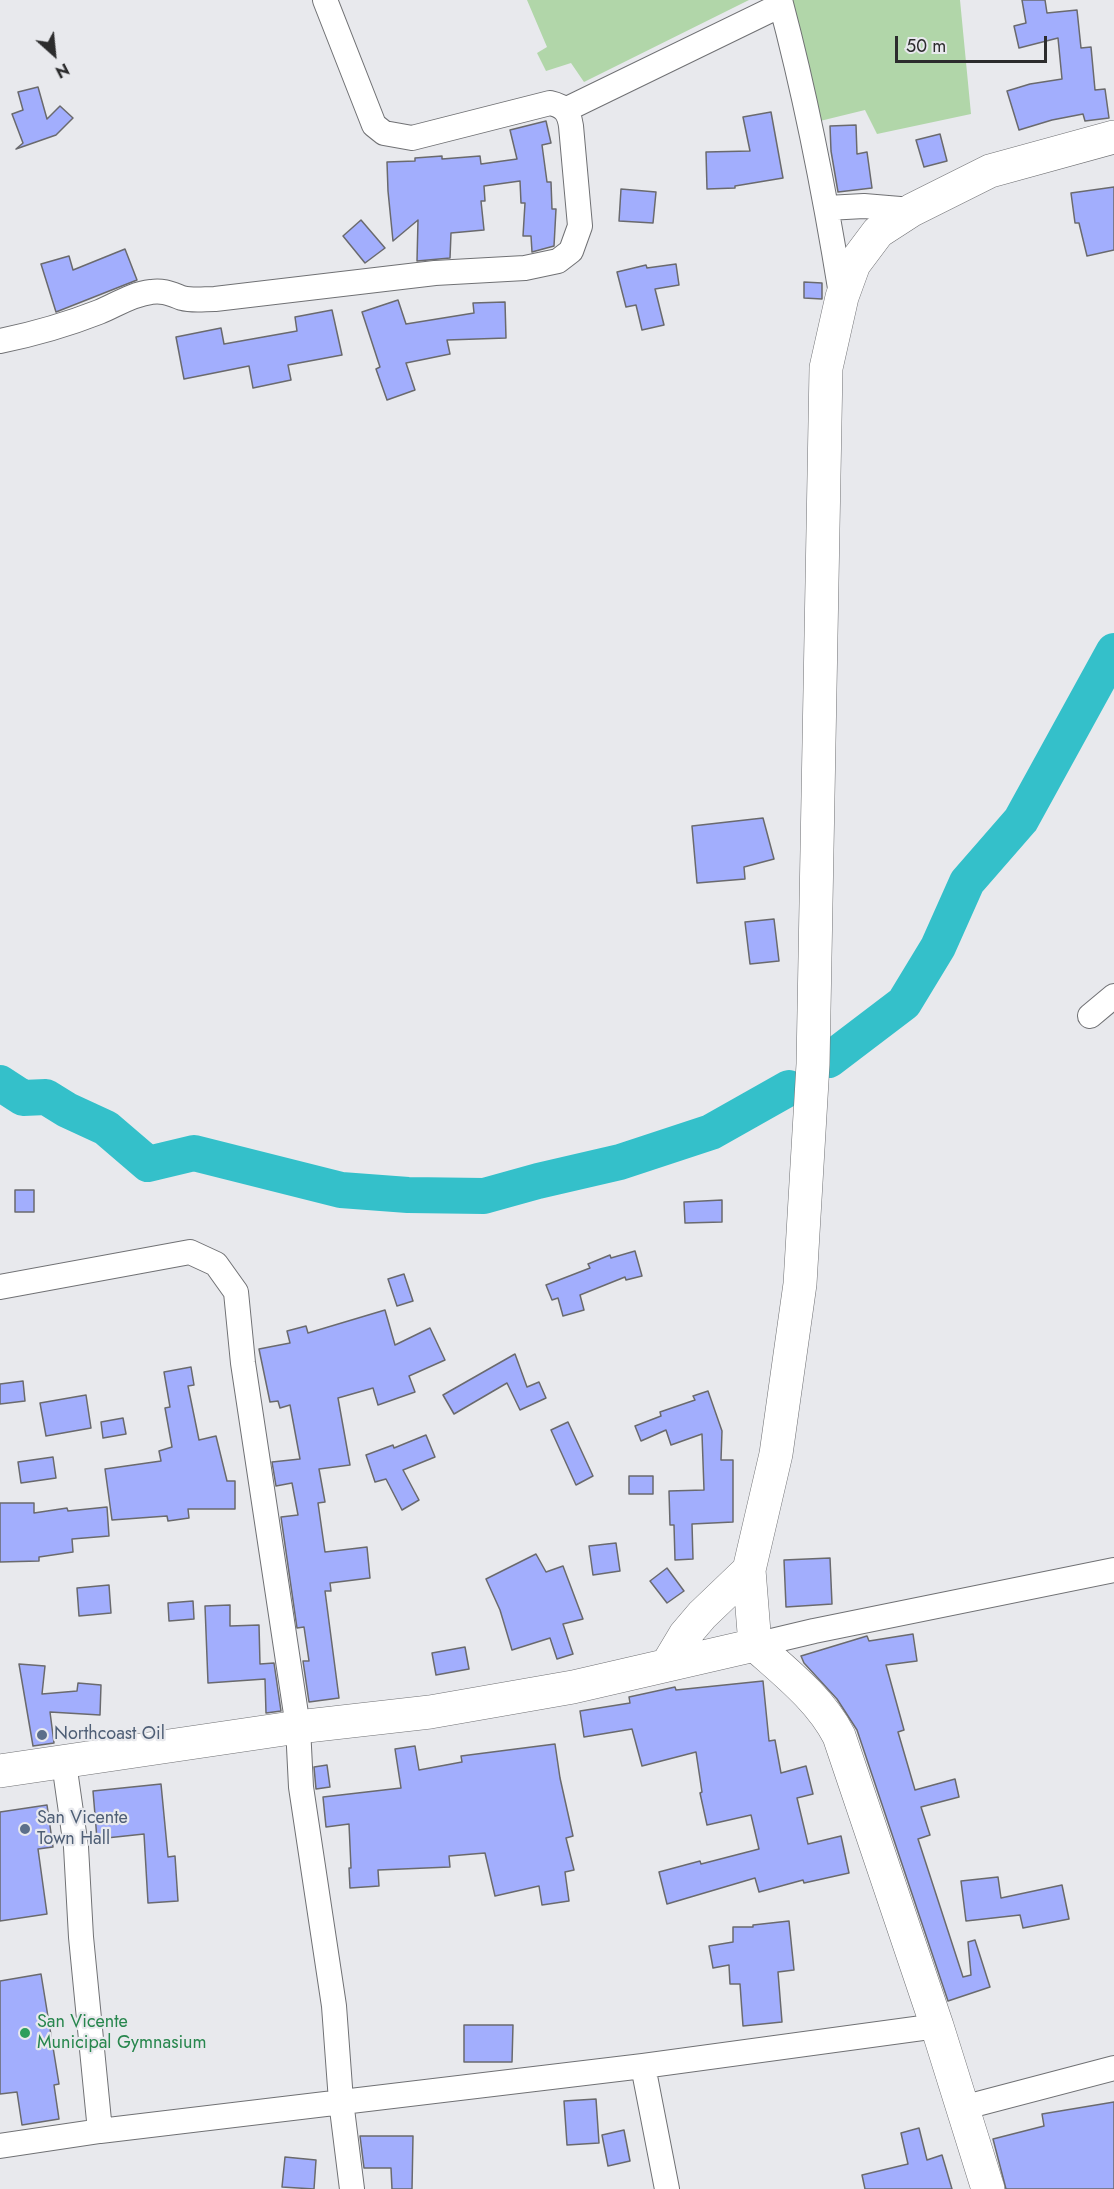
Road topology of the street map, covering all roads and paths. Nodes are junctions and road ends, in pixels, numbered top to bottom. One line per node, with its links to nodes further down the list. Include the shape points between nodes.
1 (325, 0): 3 (street, via 374,125 384,133 412,138 550,103)
2 (781, 2): 3 (street); 5 (street)
3 (565, 110): 8 (street, via 570,116 580,226 571,251 558,261 525,268 435,273 215,299 196,300 168,291 150,292 66,325)
4 (1114, 137): 6 (main road, via 990,171)
5 (827, 208): 6 (street); 7 (street)
6 (912, 210): 7 (main road, via 878,232 854,264)
7 (842, 297): 12 (main road, via 826,369 813,1064 800,1284 776,1454)
8 (0, 341)
9 (1114, 996): 10 (street)
10 (1090, 1016)
11 (0, 1287): 16 (street, via 190,1252 216,1264 225,1275 236,1292)
12 (749, 1570): 14 (main road); 15 (main road, via 702,1614)
13 (1114, 1570): 14 (street)
14 (755, 1646): 15 (main road); 19 (main road, via 796,1681 839,1736)
15 (667, 1665): 16 (main road, via 573,1687 430,1712)
16 (298, 1727): 17 (main road); 22 (street, via 301,1786 334,2006)
17 (64, 1762): 18 (main road); 24 (street, via 76,1847)
18 (0, 1772)
19 (937, 2026): 20 (street); 23 (main road)
20 (643, 2066): 22 (street); 27 (street)
21 (1114, 2068): 23 (street)
22 (341, 2101): 24 (street); 26 (street)
23 (962, 2108): 28 (main road)
24 (100, 2131): 25 (street)
25 (0, 2146)
26 (352, 2189)
27 (667, 2189)
28 (988, 2189)

